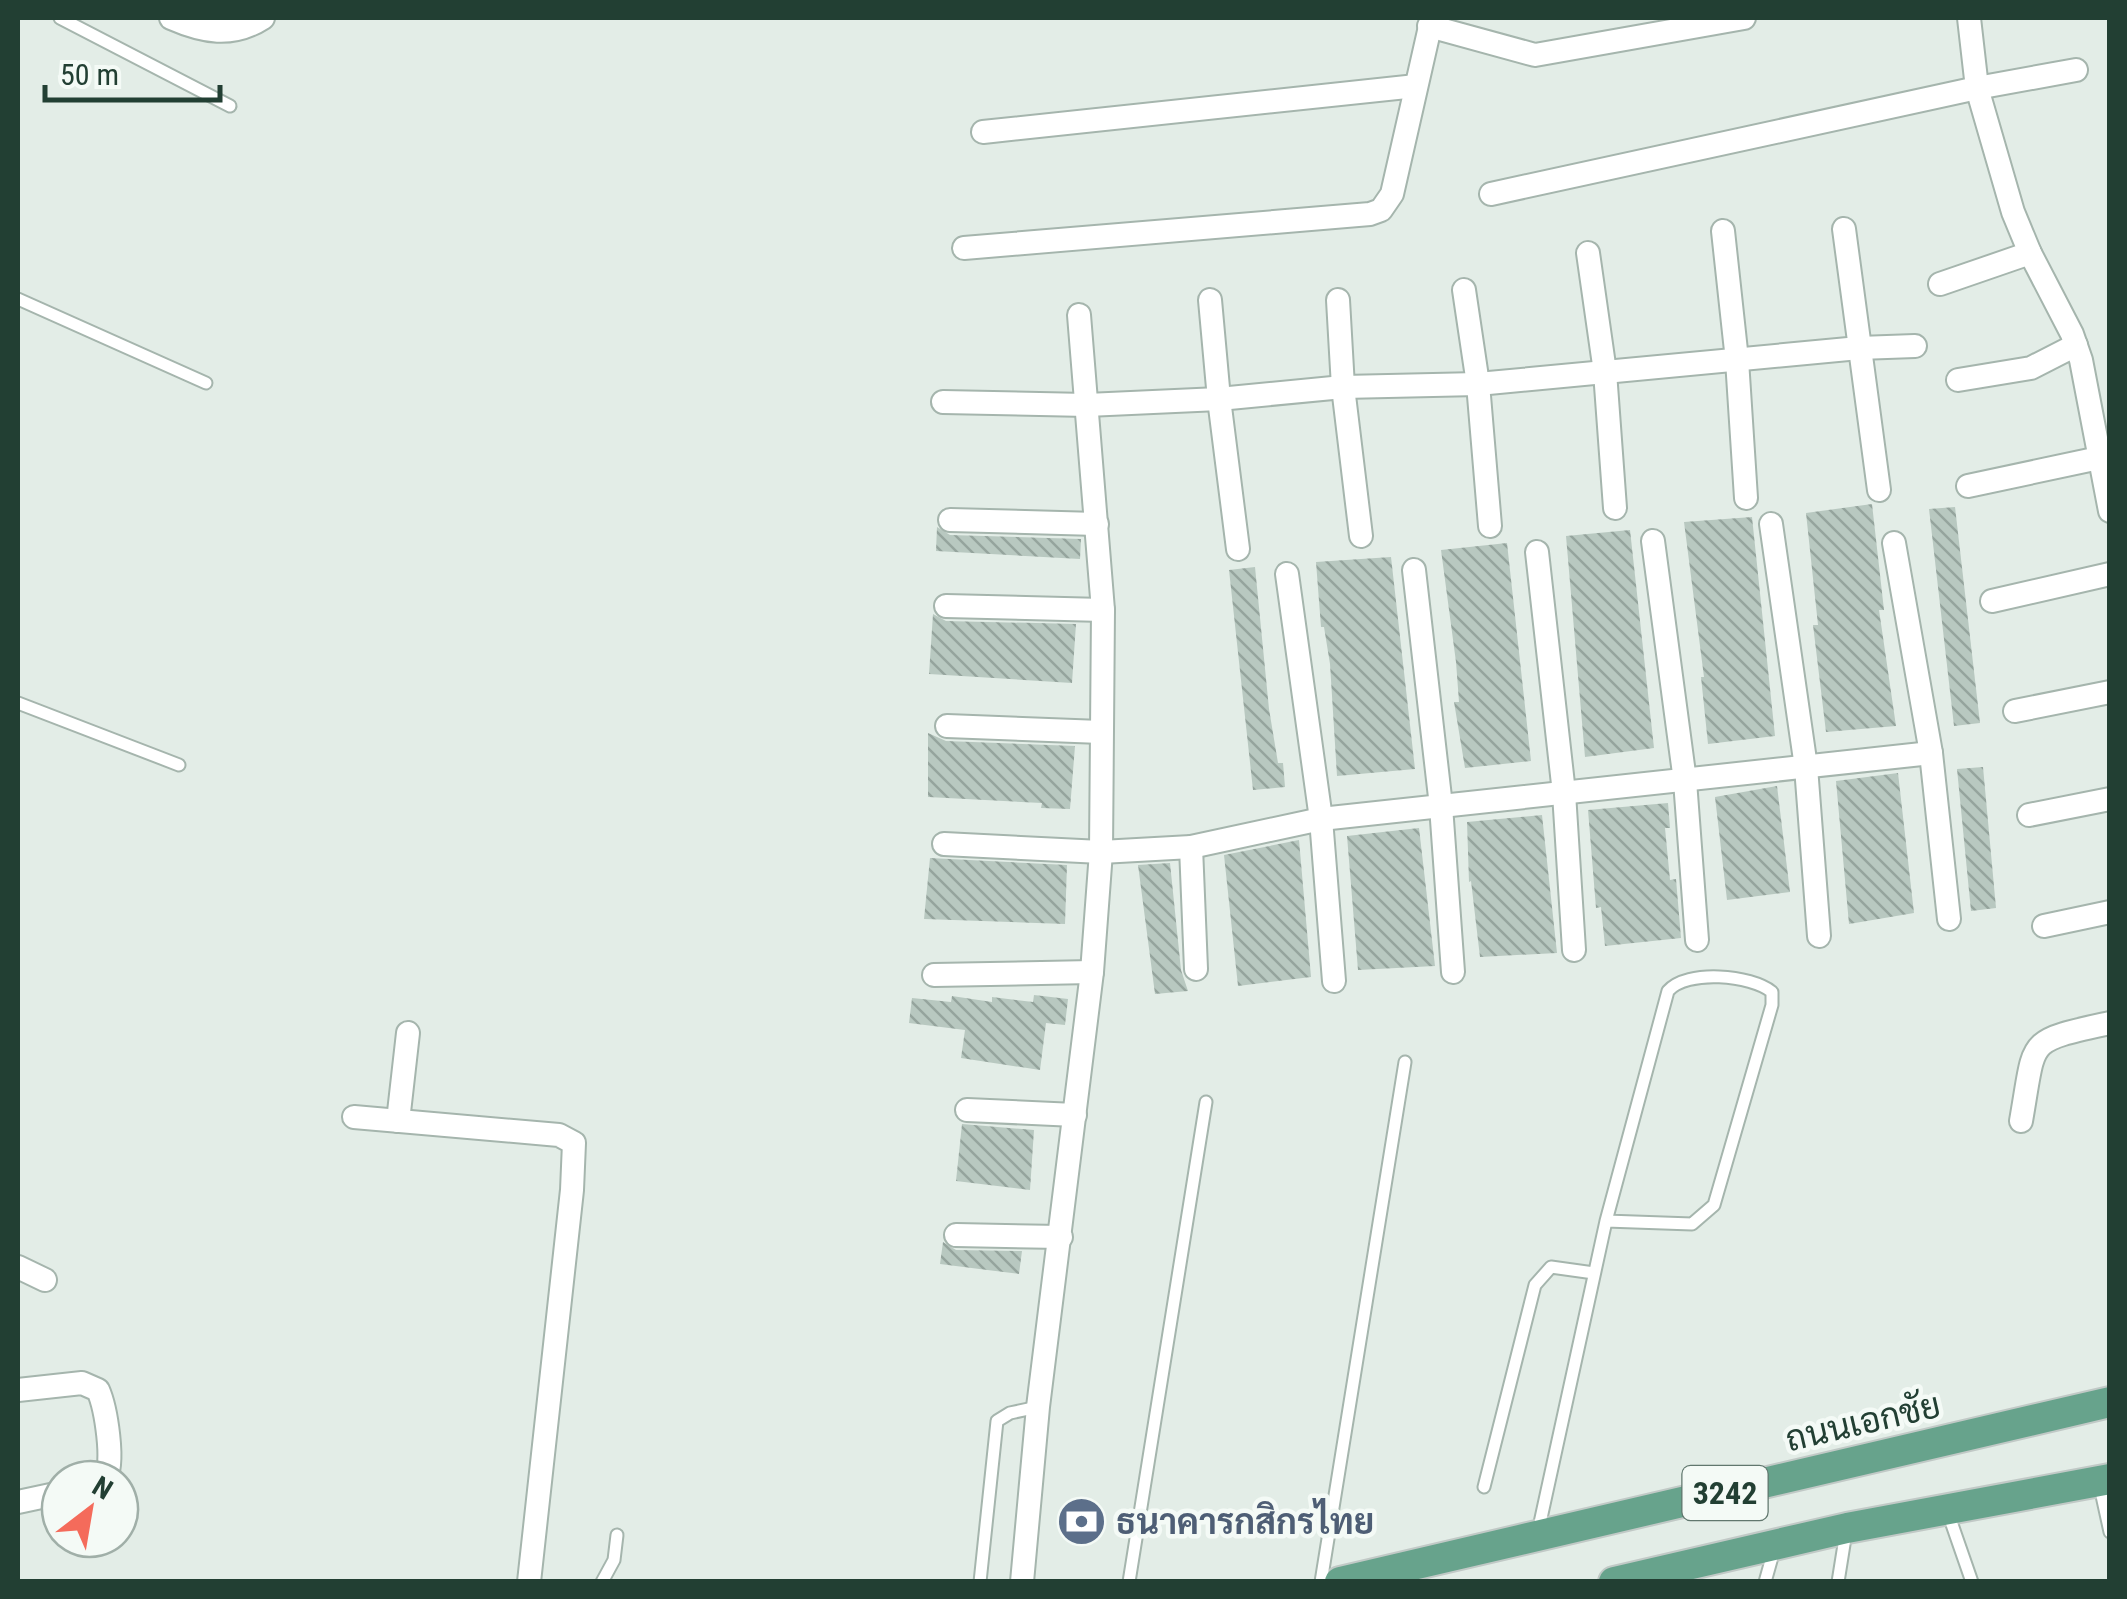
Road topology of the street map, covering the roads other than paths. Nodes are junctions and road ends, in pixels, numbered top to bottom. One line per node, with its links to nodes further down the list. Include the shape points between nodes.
1 (60, 18): 10 (lane)
2 (170, 18): 3 (street, via 233,32)
3 (263, 18)
4 (1744, 18): 6 (street, via 1535,56)
5 (1969, 18): 9 (street)
6 (1430, 22): 8 (street)
7 (2076, 70): 9 (street)
8 (1416, 86): 11 (street); 15 (street, via 1392,194 1381,210)
9 (1976, 88): 12 (street); 17 (street)
10 (230, 106)
11 (983, 132)
12 (1491, 194)
13 (1844, 229): 26 (street)
14 (1723, 231): 27 (street)
15 (964, 248)
16 (1588, 253): 28 (street)
17 (2030, 253): 18 (street); 24 (street)
18 (1940, 284)
19 (1464, 290): 31 (street)
20 (18, 299): 30 (lane)
21 (1210, 300): 33 (street)
22 (1338, 300): 32 (street)
23 (1079, 316): 35 (street)
24 (2076, 344): 29 (street, via 2031,368); 36 (street)
25 (1914, 346): 26 (street)
26 (1859, 348): 27 (street); 38 (street)
27 (1737, 360): 28 (street); 39 (street)
28 (1605, 372): 31 (street); 40 (street)
29 (1958, 380)
30 (206, 383)
31 (1478, 384): 32 (street); 45 (street)
32 (1343, 387): 33 (street); 46 (street)
33 (1219, 399): 35 (street); 49 (street)
34 (943, 402): 35 (street)
35 (1086, 405): 43 (street)
36 (2100, 458): 37 (street); 41 (street)
37 (1968, 486)
38 (1879, 490)
39 (1746, 498)
40 (1615, 508)
41 (2110, 512)
42 (950, 520): 43 (street)
43 (1096, 524): 56 (street)
44 (1771, 524): 64 (street)
45 (1490, 526)
46 (1361, 536)
47 (1653, 542): 65 (street)
48 (1894, 542): 62 (street)
49 (1238, 549)
50 (1537, 552): 66 (street)
51 (1414, 570): 68 (street)
52 (1287, 574): 70 (street)
53 (2110, 574): 54 (street)
54 (1992, 602)
55 (946, 606): 56 (street)
56 (1103, 610): 61 (street)
57 (2110, 692): 59 (street)
58 (18, 703): 63 (lane)
59 (2015, 711)
60 (947, 726): 61 (street)
61 (1101, 732): 73 (street)
62 (1931, 753): 64 (street); 75 (street)
63 (179, 765)
64 (1806, 768): 65 (street); 77 (street)
65 (1685, 782): 66 (street); 78 (street)
66 (1564, 794): 68 (street); 79 (street)
67 (2110, 799): 69 (street)
68 (1441, 806): 70 (street); 82 (street)
69 (2028, 815)
70 (1320, 818): 72 (street); 84 (street)
71 (944, 844): 73 (street)
72 (1190, 848): 73 (street); 80 (street)
73 (1101, 852): 81 (street)
74 (2110, 912): 76 (street)
75 (1949, 918)
76 (2044, 926)
77 (1819, 936)
78 (1697, 940)
79 (1574, 950)
80 (1196, 969)
81 (1092, 972): 83 (street); 90 (street)
82 (1453, 972)
83 (934, 974)
84 (1334, 981)
85 (2110, 1022): 93 (street, via 2041,1042 2033,1052)
86 (408, 1033): 92 (street)
87 (1404, 1062): 118 (lane)
88 (1206, 1102): 117 (lane)
89 (967, 1110): 90 (street)
90 (1075, 1115): 96 (street)
91 (354, 1118): 92 (street)
92 (398, 1121): 113 (street, via 560,1135 574,1143)
93 (2021, 1121)
94 (1606, 1221): 94 (lane, via 1692,1224 1714,1204 1772,1005 1772,992 1762,984 1693,979 1668,991); 98 (lane)
95 (956, 1236): 96 (street)
96 (1062, 1238): 102 (street)
97 (18, 1267): 99 (street)
98 (1594, 1273): 105 (lane, via 1551,1268 1535,1285); 110 (lane)
99 (45, 1280)
100 (18, 1390): 103 (street, via 82,1383 98,1390)
101 (2110, 1402): 110 (main road, ถนนเอกชัย / 3242)
102 (1038, 1407): 115 (lane, via 997,1421); 116 (street)
103 (109, 1459)
104 (2104, 1480): 106 (main road, 3242); 108 (lane)
105 (1484, 1487)
106 (1947, 1510): 107 (main road, 3242); 123 (lane)
107 (1847, 1528): 111 (main road, 3242); 122 (lane)
108 (2110, 1532)
109 (617, 1536): 114 (lane)
110 (1537, 1536): 119 (main road, ถนนเอกชัย / 3242)
111 (1776, 1546): 112 (main road, 3242); 121 (lane)
112 (1683, 1573): 120 (main road, 3242)
113 (529, 1582)
114 (602, 1582)
115 (980, 1582)
116 (1022, 1582)
117 (1129, 1582)
118 (1321, 1582)
119 (1340, 1582)
120 (1614, 1582)
121 (1764, 1582)
122 (1838, 1582)
123 (1972, 1582)

